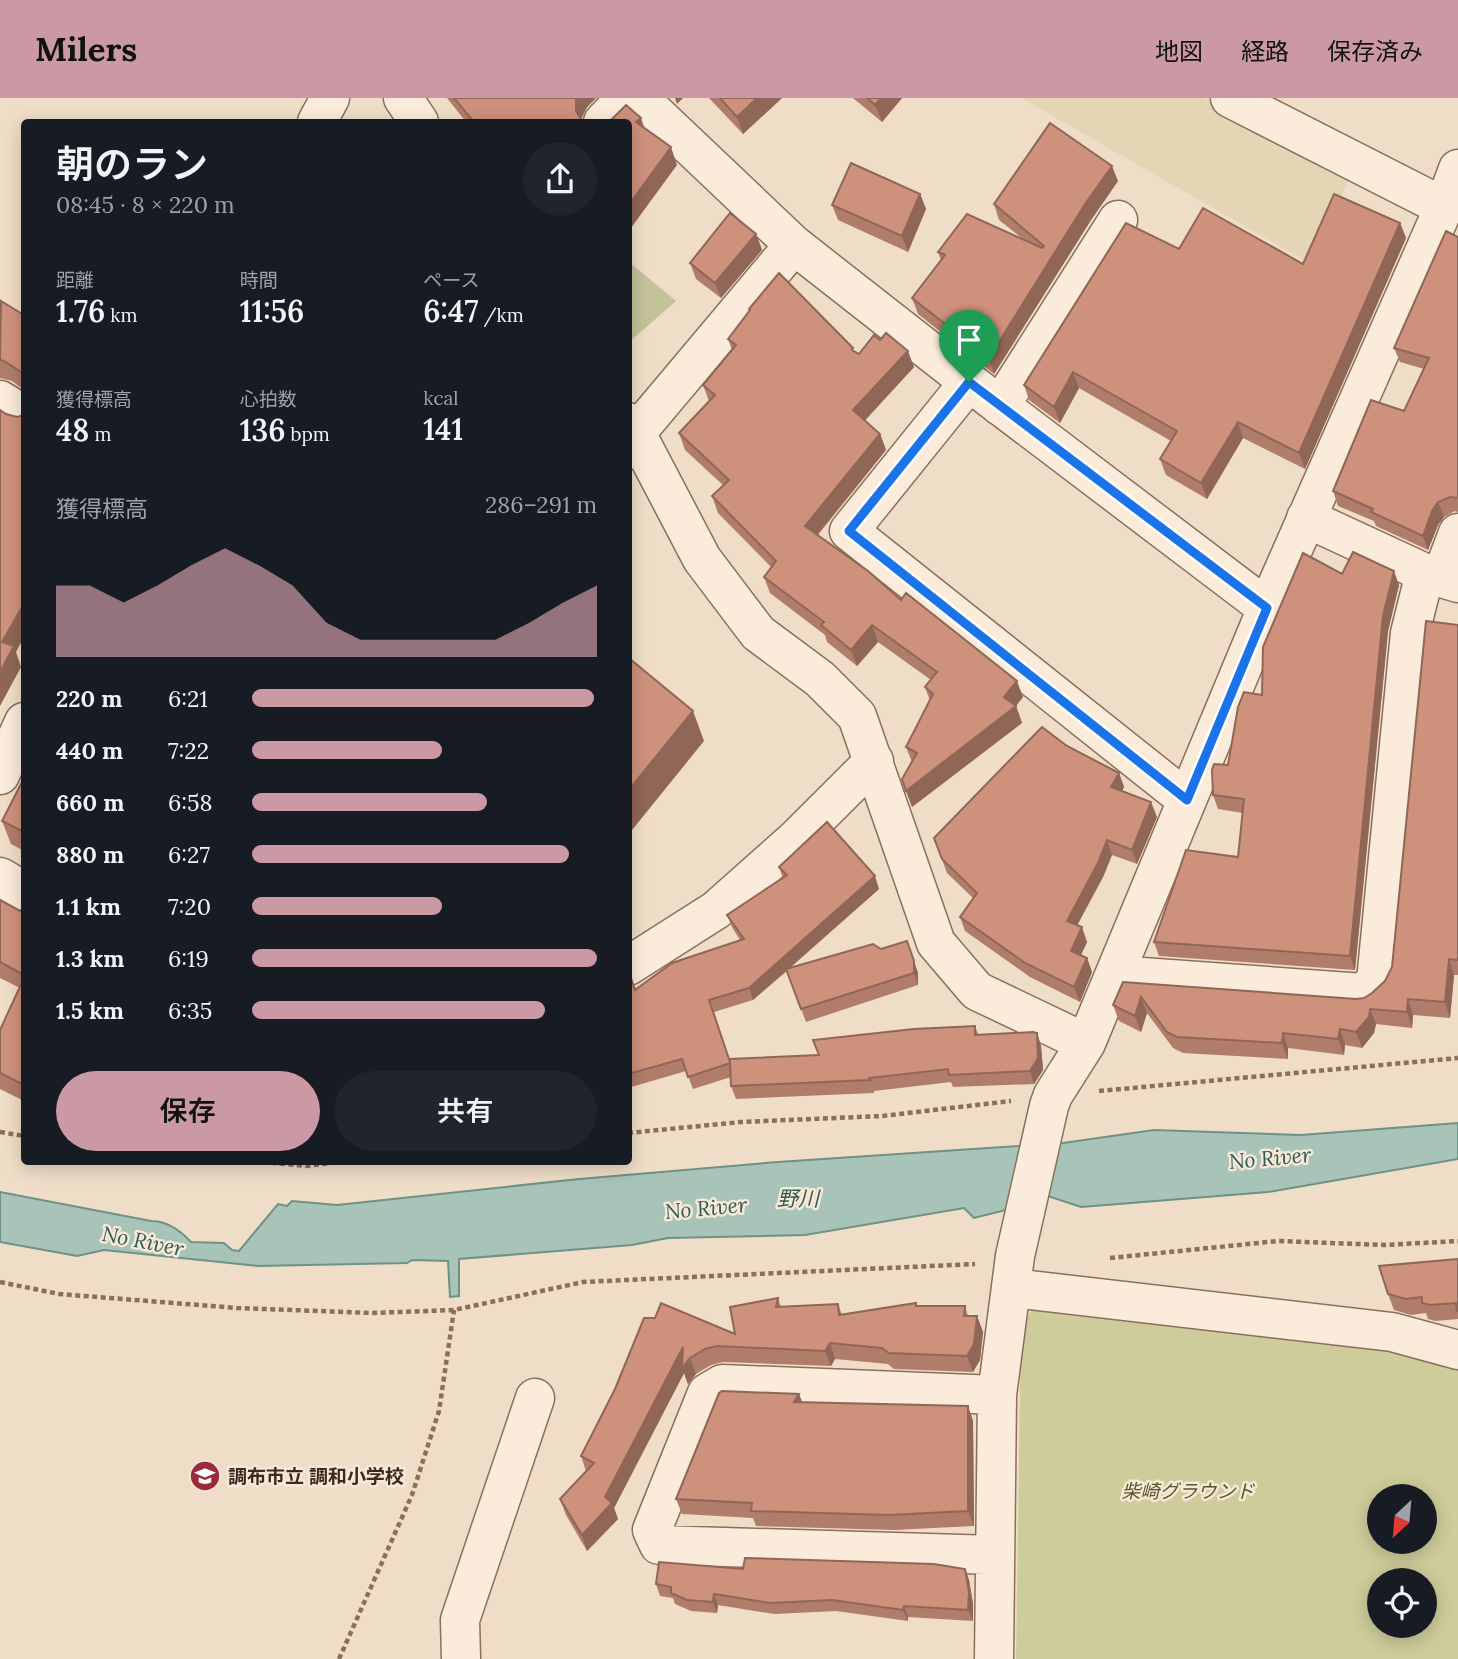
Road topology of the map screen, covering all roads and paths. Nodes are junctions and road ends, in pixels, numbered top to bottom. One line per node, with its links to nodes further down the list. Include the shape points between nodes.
1 (330, 98): 6 (street)
2 (403, 98): 7 (street)
3 (626, 98): 8 (street)
4 (639, 98): 12 (street)
5 (1230, 98): 10 (street)
6 (319, 119)
7 (417, 119)
8 (606, 119)
9 (1458, 169): 10 (street)
10 (1444, 206): 19 (street)
11 (1118, 220): 15 (street)
12 (794, 245): 13 (street); 17 (street)
13 (969, 382): 15 (street); 26 (street, via 849,531)
14 (0, 400): 16 (street)
15 (1000, 406): 22 (street)
16 (21, 413)
17 (632, 434)
18 (632, 437): 24 (street, via 702,559 758,633 821,679 857,716)
19 (1306, 518): 21 (street); 22 (street)
20 (1458, 533): 21 (street)
21 (1441, 578): 30 (street, via 1410,633 1376,981 1363,993)
22 (1267, 608): 26 (street)
23 (21, 729): 25 (street)
24 (874, 761): 29 (street, via 716,910); 31 (street, via 936,943 977,991)
25 (0, 775)
26 (1187, 800): 30 (street)
27 (0, 877): 28 (street)
28 (21, 889)
29 (632, 963)
30 (1115, 975): 31 (street)
31 (1086, 1043): 33 (street)
32 (1458, 1058): 33 (path)
33 (1051, 1101): 35 (path); 41 (street)
34 (0, 1132): 36 (path)
35 (632, 1133)
36 (21, 1136)
37 (296, 1165): 38 (path)
38 (315, 1165)
39 (1458, 1241): 40 (path, via 1385,1245 1278,1241)
40 (1097, 1259)
41 (1014, 1269): 43 (path, via 583,1282); 44 (street, via 1392,1332); 45 (street)
42 (0, 1282): 43 (path, via 59,1294 237,1308)
43 (454, 1310): 48 (path, via 439,1411 412,1495)
44 (1458, 1350)
45 (997, 1395): 47 (street); 47 (street, via 722,1384 706,1393 652,1530 659,1545)
46 (535, 1398): 49 (street, via 460,1620)
47 (995, 1555): 50 (street)
48 (339, 1659)
49 (461, 1659)
50 (994, 1659)

